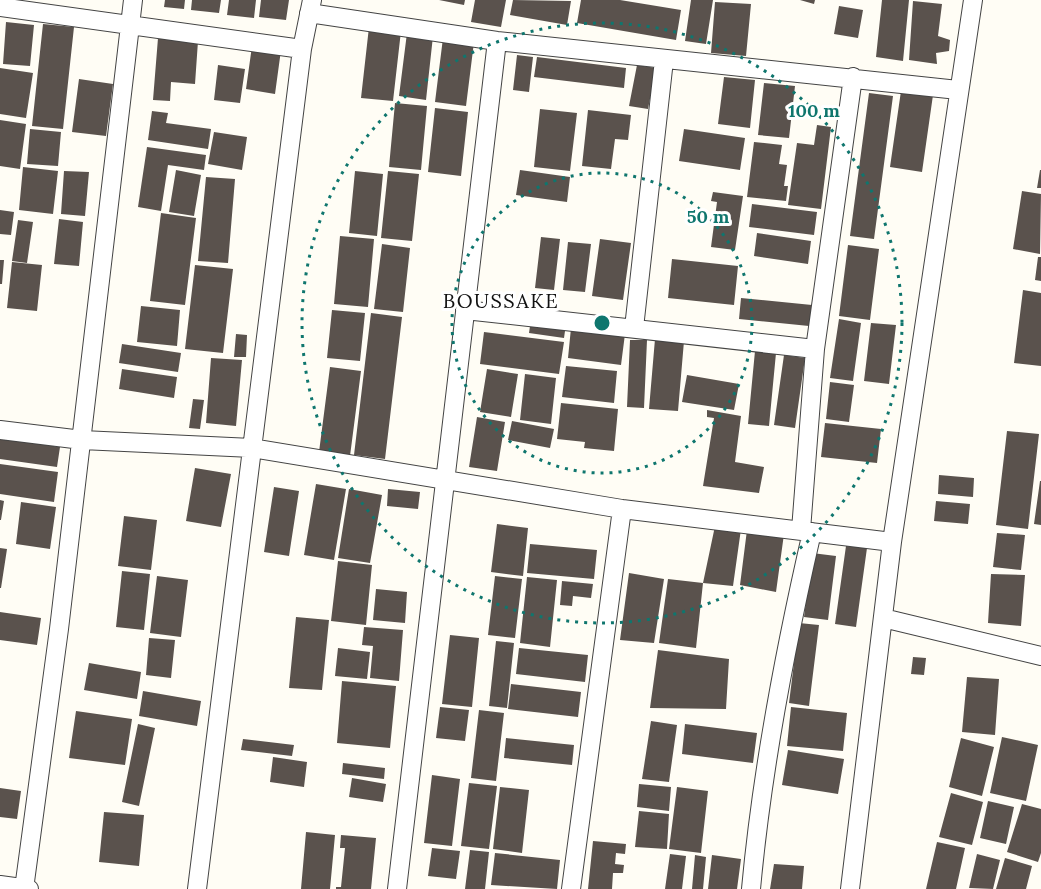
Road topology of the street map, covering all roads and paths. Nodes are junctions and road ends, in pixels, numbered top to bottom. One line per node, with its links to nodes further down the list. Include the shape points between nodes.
1 (133, 0): 5 (street)
2 (973, 0): 10 (street)
3 (0, 7): 5 (street)
4 (310, 7): 6 (street); 7 (street)
5 (129, 24): 7 (street); 15 (street)
6 (497, 41): 8 (street); 11 (street)
7 (302, 50): 16 (street)
8 (664, 60): 9 (street); 12 (street)
9 (853, 77): 10 (street); 13 (street)
10 (958, 90): 20 (street)
11 (465, 310): 12 (street); 17 (street)
12 (634, 328): 13 (street)
13 (815, 349): 19 (street)
14 (0, 430): 15 (street)
15 (82, 440): 16 (street); 24 (street)
16 (252, 448): 17 (street); 26 (street)
17 (446, 477): 18 (street); 27 (street)
18 (622, 508): 19 (street); 28 (street)
19 (807, 531): 20 (street); 29 (street, via 758,806)
20 (892, 542): 21 (street)
21 (883, 618): 22 (street); 30 (street)
22 (1041, 656)
23 (0, 885): 24 (street)
24 (24, 889): 25 (street)
25 (29, 889)
26 (197, 889)
27 (397, 889)
28 (571, 889)
29 (751, 889)
30 (850, 889)

